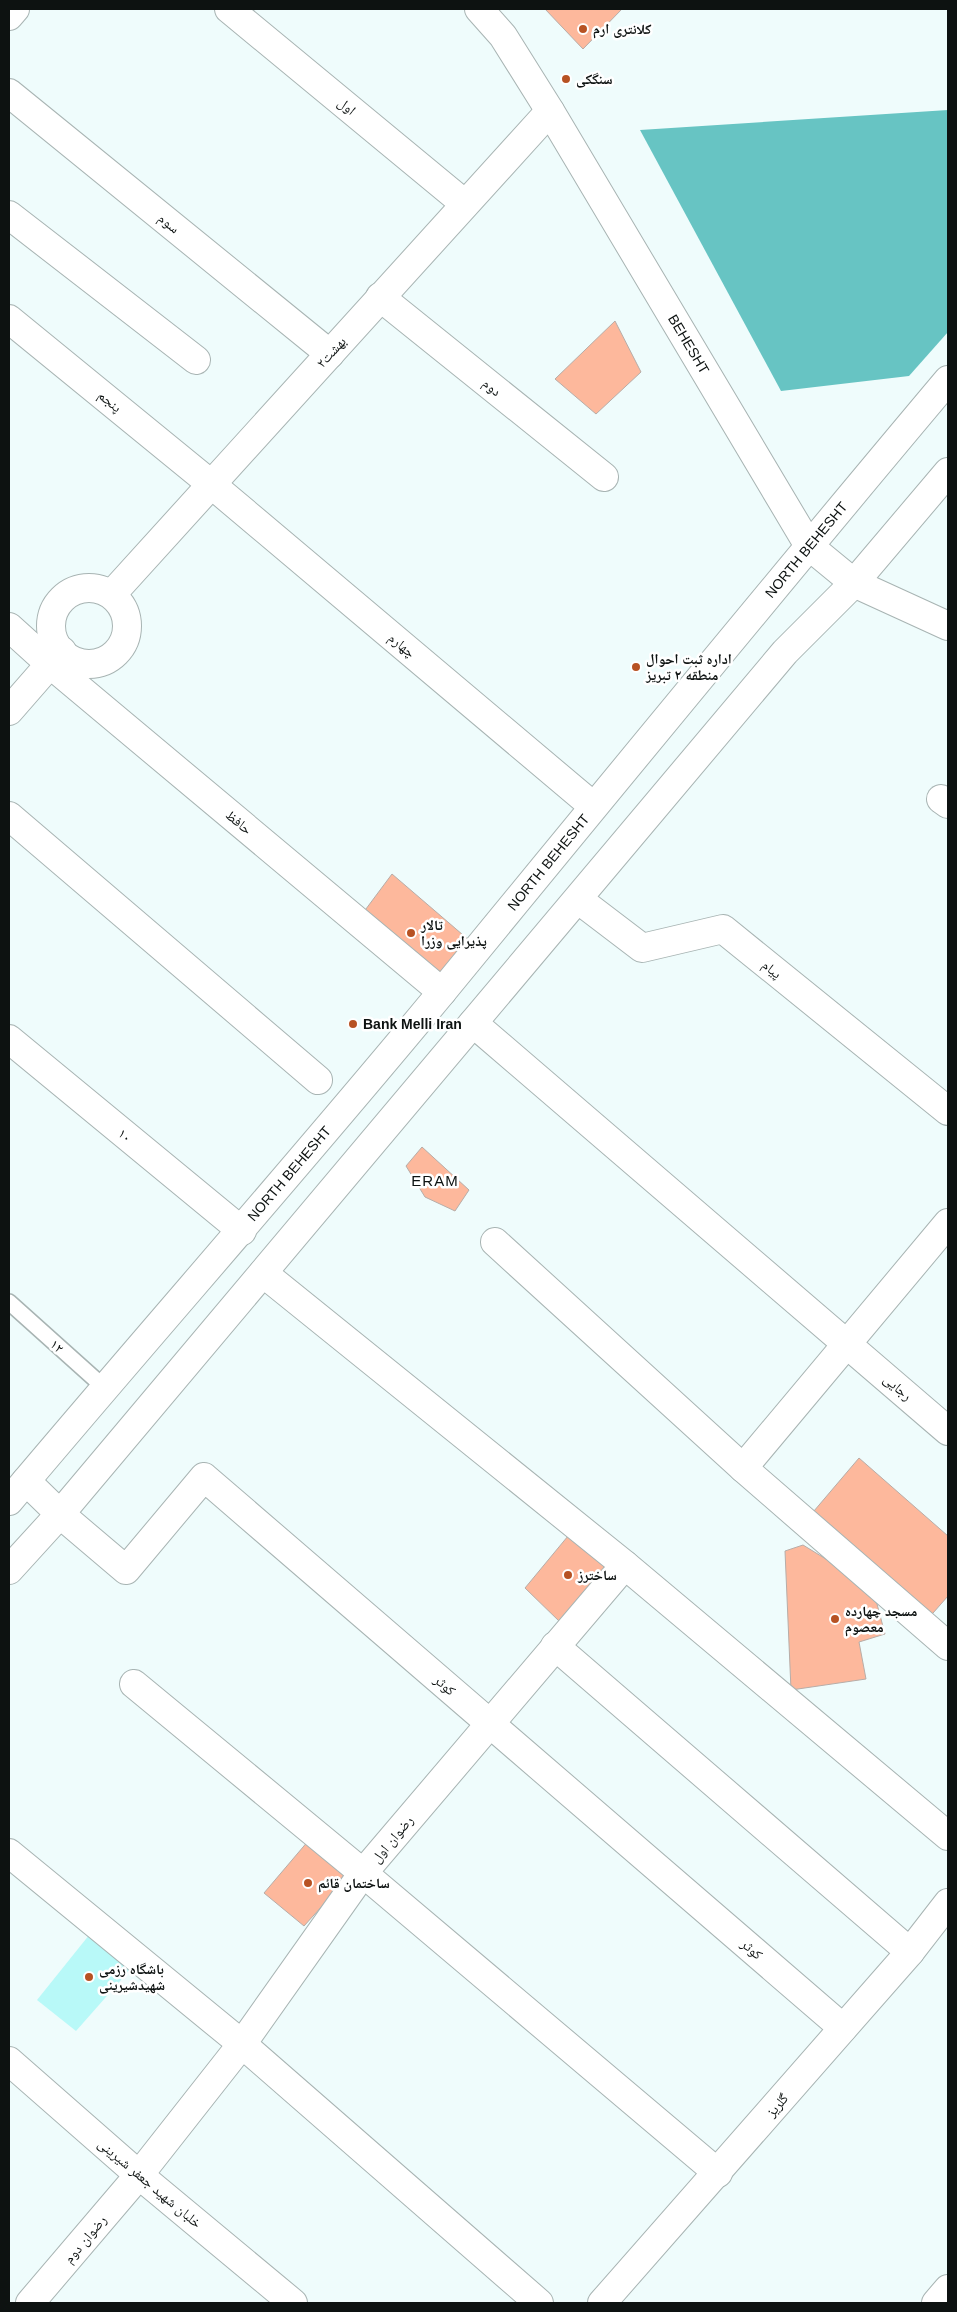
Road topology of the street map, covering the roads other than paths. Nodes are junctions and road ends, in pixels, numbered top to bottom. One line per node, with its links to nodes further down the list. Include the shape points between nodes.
1 (15, 9): 4 (street)
2 (229, 9): 7 (street, اول)
3 (479, 9): 6 (street, BEHESHT, via 503,36)
4 (9, 16)
5 (9, 93): 11 (street, سوم)
6 (550, 110): 7 (street, بهشت۲); 17 (street, BEHESHT)
7 (465, 204): 9 (street, بهشت۲)
8 (9, 215): 12 (street)
9 (380, 297): 11 (street, بهشت۲); 15 (street, دوم)
10 (9, 319): 16 (street, پنجم)
11 (330, 354): 16 (street, بهشت۲)
12 (196, 360)
13 (948, 380): 17 (street, NORTH BEHESHT)
14 (948, 472): 18 (street)
15 (604, 477)
16 (212, 484): 19 (street, بهشت۲); 24 (street, چهارم)
17 (809, 546): 18 (street, BEHESHT); 24 (street, NORTH BEHESHT)
18 (854, 583): 20 (street, BEHESHT); 26 (street, via 785,652)
19 (112, 594): 22 (street, via 93,587 74,590 58,603 51,621); 22 (street, via 124,610 128,629 120,648 105,661 85,664 67,656)
20 (948, 626)
21 (9, 627): 22 (street)
22 (56, 658): 23 (street); 27 (street, حافظ)
23 (9, 711)
24 (593, 806): 27 (street, NORTH BEHESHT)
25 (9, 816): 30 (street)
26 (579, 900): 28 (street); 31 (street, پیام, via 642,948 724,929)
27 (442, 992): 33 (street, NORTH BEHESHT)
28 (473, 1023): 35 (street); 37 (street, رجایی)
29 (9, 1039): 33 (street, ۱۰)
30 (318, 1080)
31 (948, 1111)
32 (948, 1223): 37 (street)
33 (242, 1230): 38 (street, NORTH BEHESHT)
34 (495, 1242): 40 (street)
35 (263, 1273): 43 (street); 44 (street)
36 (9, 1302): 38 (lane, ۱۲)
37 (847, 1342): 39 (street, رجایی); 40 (street)
38 (106, 1389): 41 (street, NORTH BEHESHT)
39 (948, 1431)
40 (743, 1468): 47 (street)
41 (26, 1481): 42 (street, NORTH BEHESHT); 43 (street)
42 (9, 1501)
43 (60, 1514): 45 (street); 49 (street, کوثر, via 126,1570 204,1477)
44 (625, 1565): 46 (street, رضوان اول); 50 (street)
45 (9, 1570)
46 (555, 1646): 49 (street, رضوان اول); 54 (street)
47 (948, 1646)
48 (134, 1684): 52 (street)
49 (490, 1724): 52 (street, رضوان اول); 55 (street, کوثر)
50 (948, 1836)
51 (9, 1853): 56 (street)
52 (363, 1873): 56 (street, رضوان اول); 58 (street)
53 (948, 1903): 54 (street, گلریز)
54 (910, 1952): 55 (street, گلریز)
55 (844, 2028): 58 (street, گلریز)
56 (242, 2044): 59 (street, رضوان اول); 64 (street)
57 (9, 2061): 59 (street, خلبان شهید جعفر شیرینی)
58 (718, 2173): 65 (street, گلریز)
59 (139, 2175): 62 (street, رضوان دوم); 63 (street, خلبان شهید جعفر شیرینی)
60 (9, 2301): 61 (street)
61 (12, 2303)
62 (30, 2303)
63 (293, 2303)
64 (539, 2303)
65 (602, 2303)

